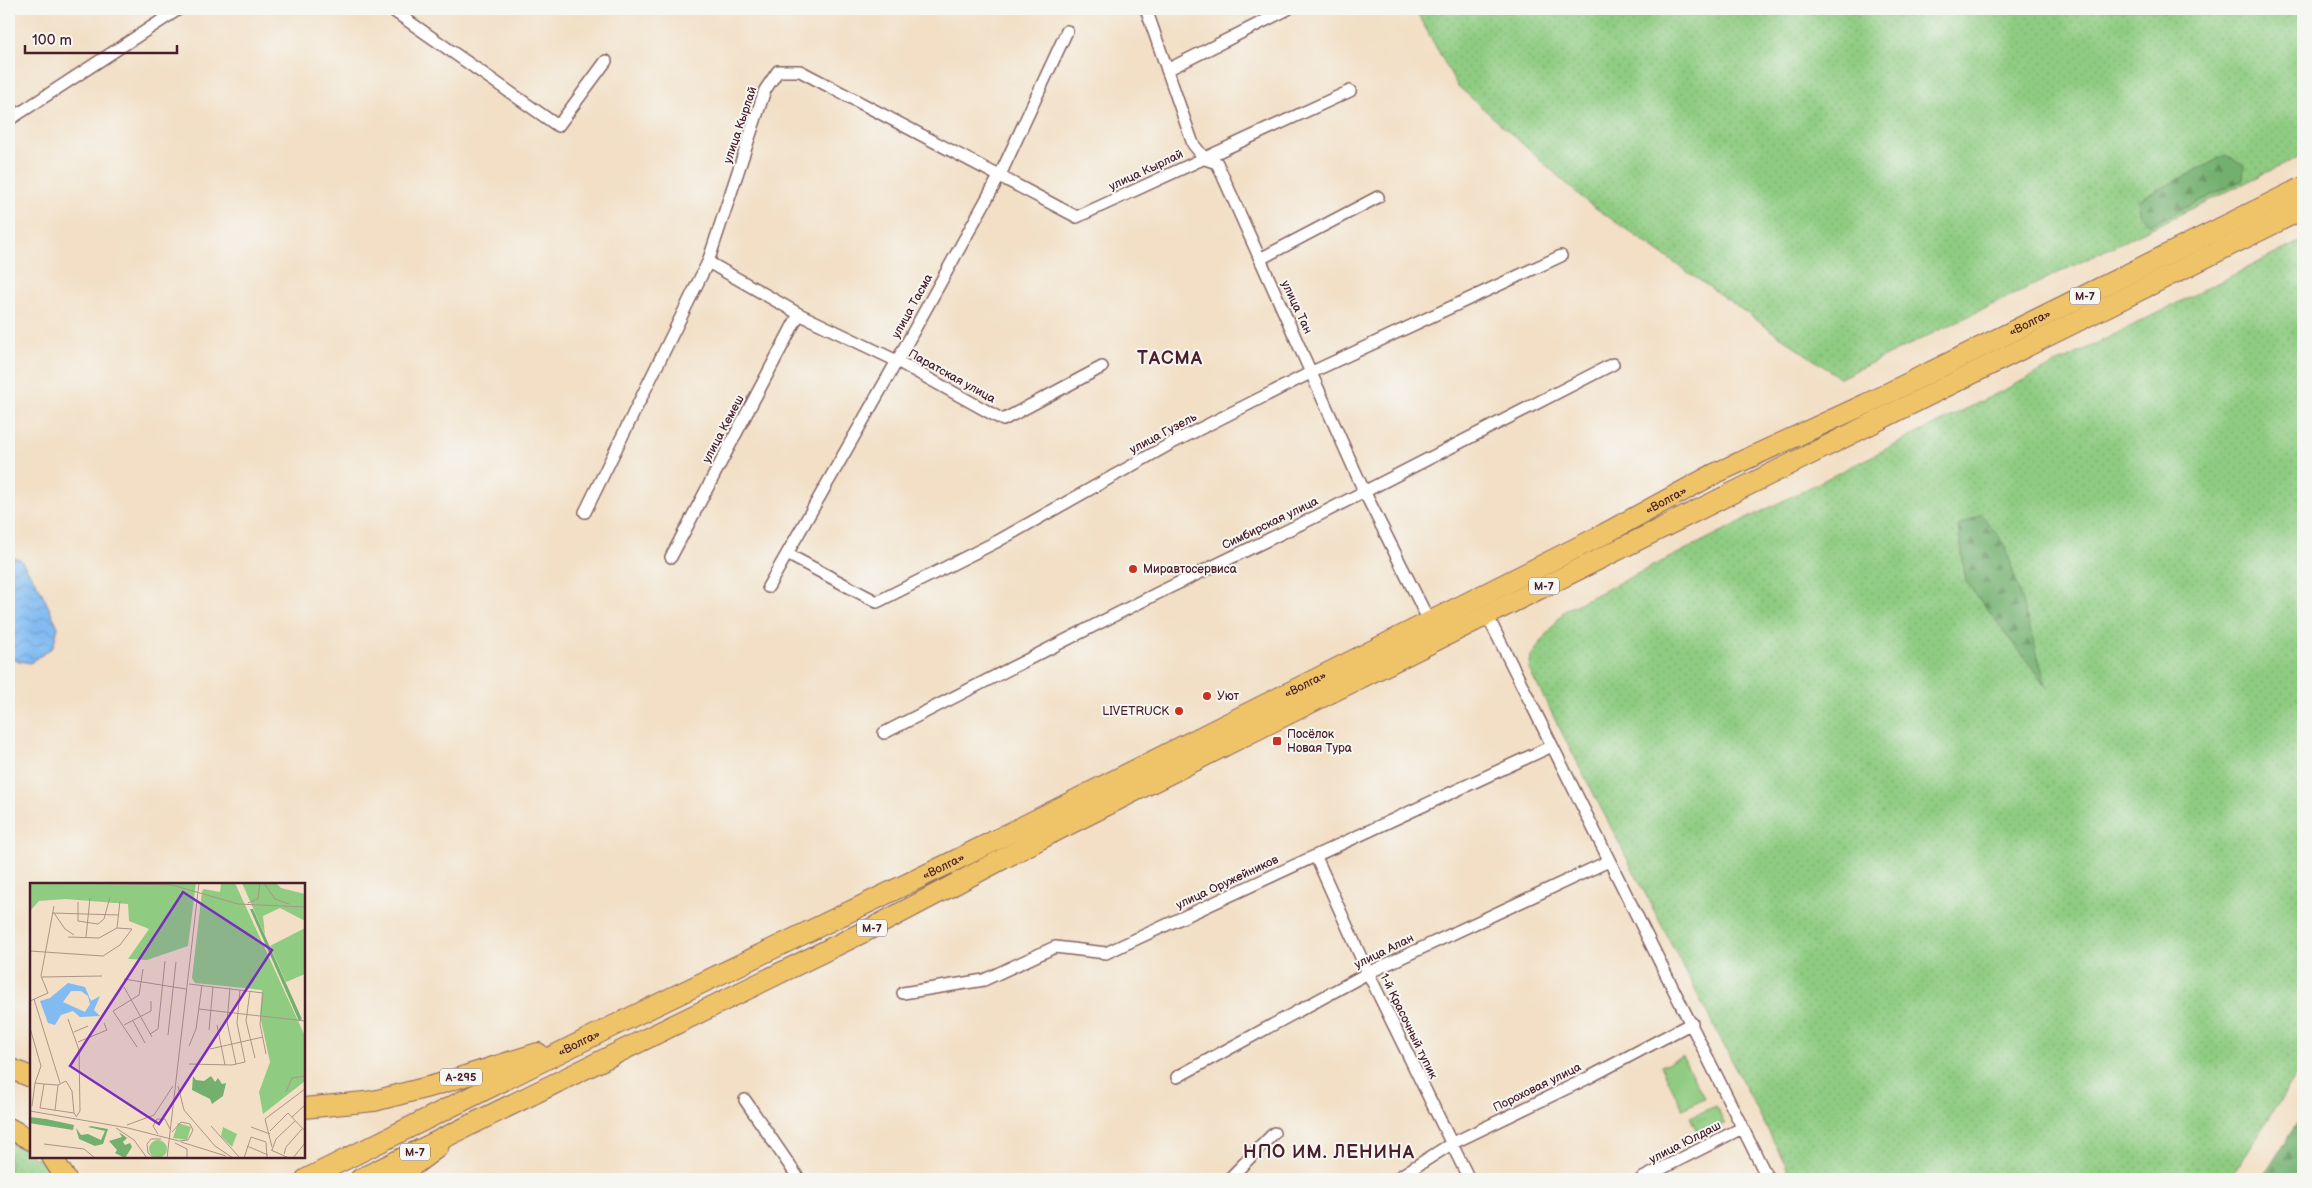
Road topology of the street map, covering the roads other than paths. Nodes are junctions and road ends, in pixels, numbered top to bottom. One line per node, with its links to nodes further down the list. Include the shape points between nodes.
1 (179, 9): 9 (street)
2 (391, 9): 6 (street, via 558,126)
3 (1146, 9): 7 (street, улица Тан)
4 (1288, 9): 7 (street)
5 (1067, 31): 11 (street, улица Тасма)
6 (606, 61)
7 (1167, 70): 10 (street, улица Тан, via 1193,144)
8 (1350, 91): 10 (street)
9 (9, 120)
10 (1205, 159): 11 (street, улица Кырлай, via 1077,217); 16 (street, улица Тан, via 1217,163)
11 (1000, 175): 17 (street, улица Кырлай, via 800,71 778,71 765,90); 19 (street, улица Тасма)
12 (2303, 187): 29 (highway, «Волга» / М-7, via 1866,404 1714,474 1604,534)
13 (1378, 197): 16 (street)
14 (2303, 210): 28 (highway, «Волга» / М-7)
15 (1561, 256): 22 (street, улица Гузель)
16 (1260, 260): 22 (street, улица Тан)
17 (708, 262): 18 (street, Паратская улица); 24 (street, улица Кырлай)
18 (799, 314): 19 (street, Паратская улица); 26 (street, улица Кемеш)
19 (897, 361): 21 (street, Паратская улица, via 1003,420); 25 (street, улица Тасма)
20 (1613, 364): 23 (street, Симбирская улица)
21 (1102, 367)
22 (1312, 372): 23 (street, улица Тан); 25 (street, улица Гузель, via 1172,443 998,541 877,602)
23 (1364, 491): 29 (street, улица Тан); 30 (street, Симбирская улица)
24 (585, 512)
25 (787, 554): 27 (street, улица Тасма)
26 (671, 557)
27 (768, 587)
28 (1487, 615): 31 (street); 43 (highway, «Волга» / М-7, via 1050,834 872,928)
29 (1429, 621): 37 (highway, «Волга» / М-7, via 948,864)
30 (884, 733)
31 (1552, 746): 32 (street, улица Оружейников); 33 (street)
32 (1316, 856): 34 (street, 1-й Красочный тупик); 35 (street, улица Оружейников, via 1106,953 1055,947 984,980)
33 (1609, 861): 34 (street, улица Алан); 36 (street)
34 (1368, 973): 39 (street, улица Алан); 48 (street, 1-й Красочный тупик)
35 (903, 993)
36 (1692, 1023): 45 (street); 48 (street, Пороховая улица)
37 (613, 1026): 42 (highway, А-295, via 436,1085 374,1101); 51 (highway, «Волга» / М-7)
38 (9, 1068): 40 (highway)
39 (1177, 1077)
40 (30, 1078)
41 (745, 1100): 54 (street)
42 (305, 1108)
43 (469, 1125): 52 (highway, «Волга» / М-7); 53 (main road)
44 (9, 1128): 47 (highway)
45 (1742, 1128): 58 (street, улица Юлдаш); 59 (street)
46 (1274, 1133): 55 (street)
47 (30, 1139)
48 (1451, 1144): 56 (street, Пороховая улица); 57 (street, 1-й Красочный тупик)
49 (53, 1158): 50 (highway)
50 (66, 1179)
51 (306, 1179)
52 (360, 1179)
53 (396, 1179)
54 (799, 1179)
55 (1229, 1179)
56 (1396, 1179)
57 (1469, 1179)
58 (1640, 1179)
59 (1768, 1179)

